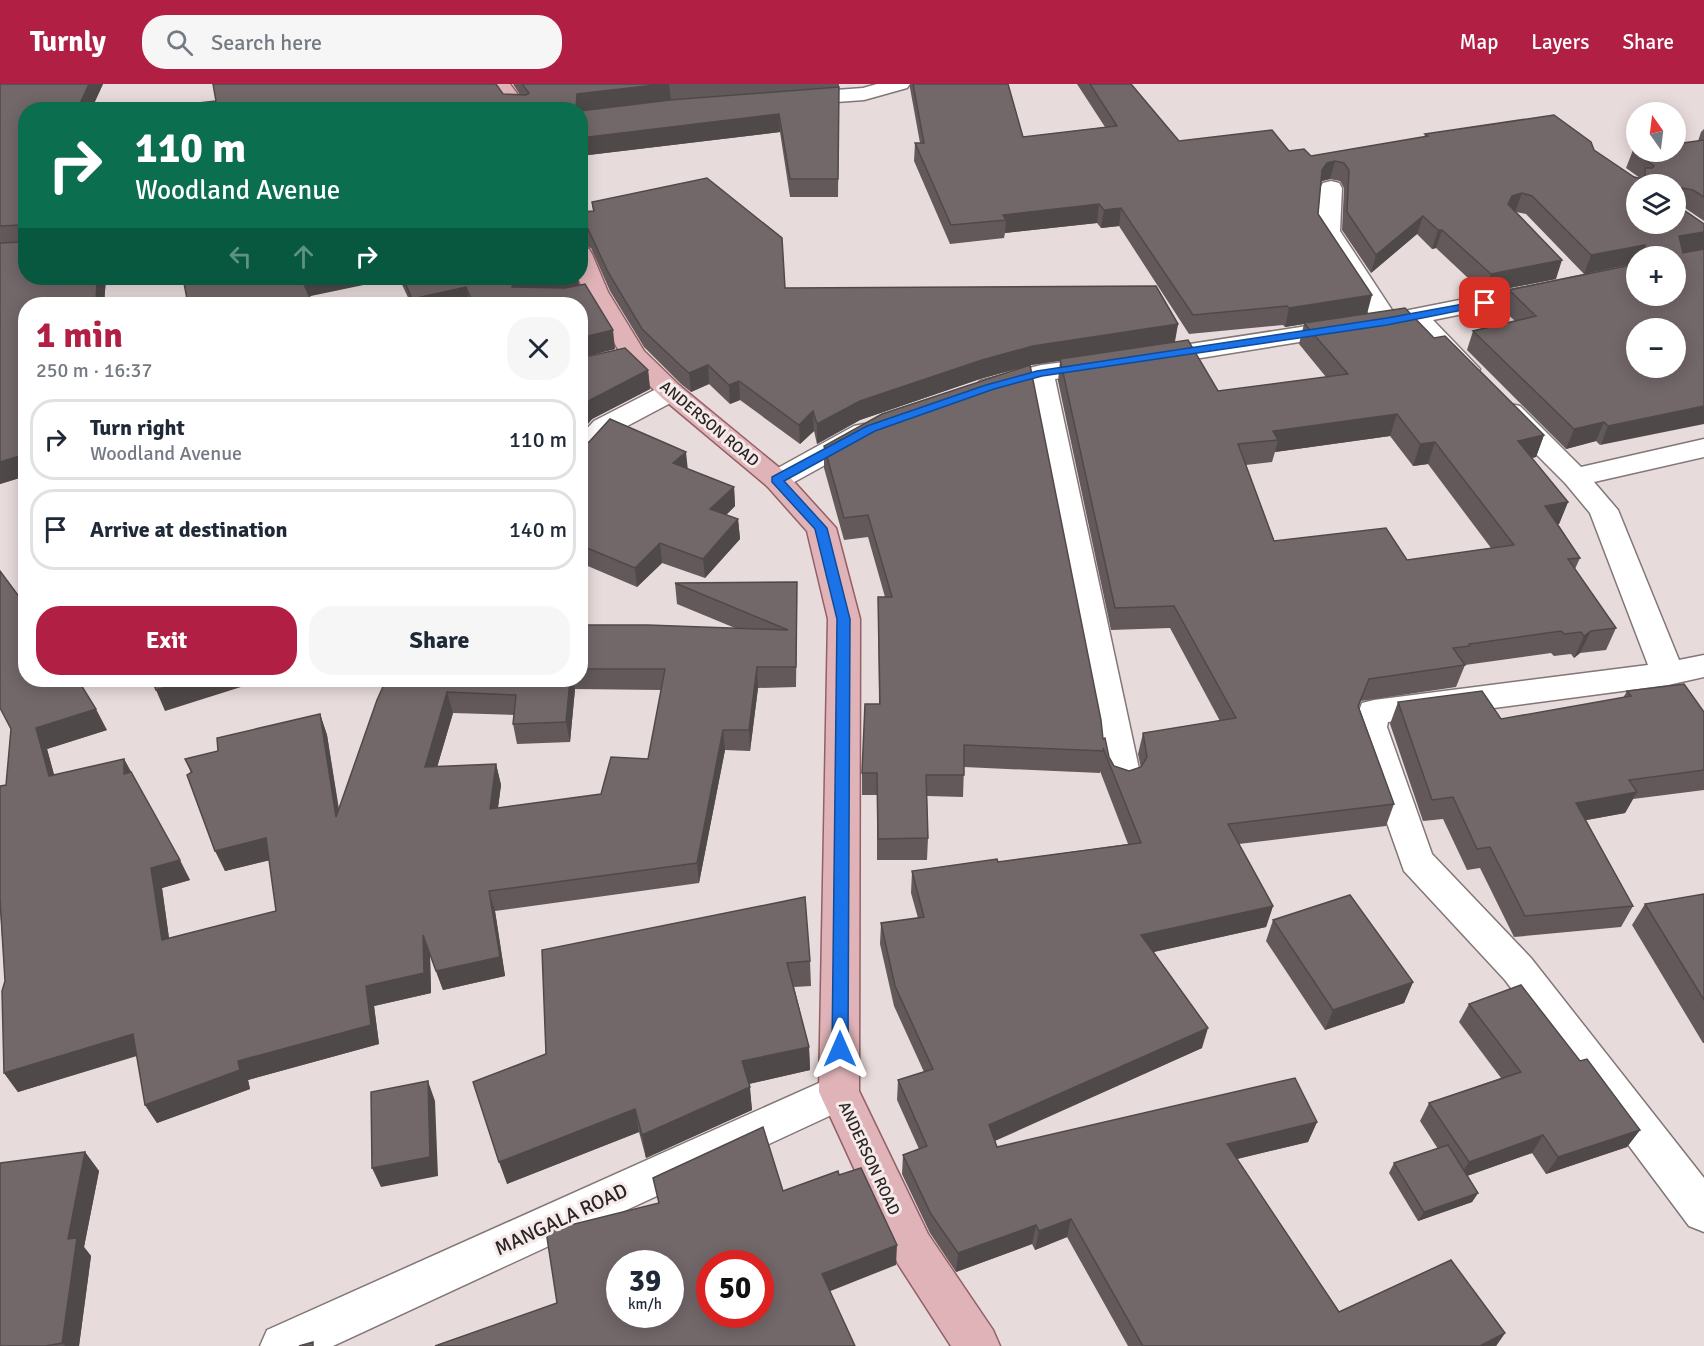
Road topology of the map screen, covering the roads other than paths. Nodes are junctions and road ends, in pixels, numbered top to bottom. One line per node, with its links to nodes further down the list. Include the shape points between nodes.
1 (499, 84): 4 (main road)
2 (900, 84): 3 (street, via 864,94)
3 (773, 101)
4 (513, 102)
5 (1331, 188): 8 (street, via 1328,231)
6 (1626, 273): 8 (street, via 1569,276)
7 (588, 300): 10 (main road, ANDERSON ROAD, via 623,358)
8 (1401, 319): 9 (street); 15 (street)
9 (1041, 373): 11 (street); 19 (street)
10 (671, 392): 13 (street, via 604,427); 16 (main road, ANDERSON ROAD)
11 (968, 394)
12 (882, 424): 16 (street)
13 (588, 445)
14 (1704, 448): 15 (street)
15 (1575, 477): 18 (street, via 1604,510)
16 (777, 480): 20 (main road, ANDERSON ROAD, via 821,528 844,619)
17 (1704, 666): 18 (street)
18 (1668, 674): 21 (street, via 1374,712 1370,727 1417,861 1518,969)
19 (1124, 778)
20 (839, 1092): 22 (street, MANGALA ROAD); 23 (main road, ANDERSON ROAD, via 912,1249)
21 (1704, 1212)
22 (283, 1346)
23 (977, 1346)

